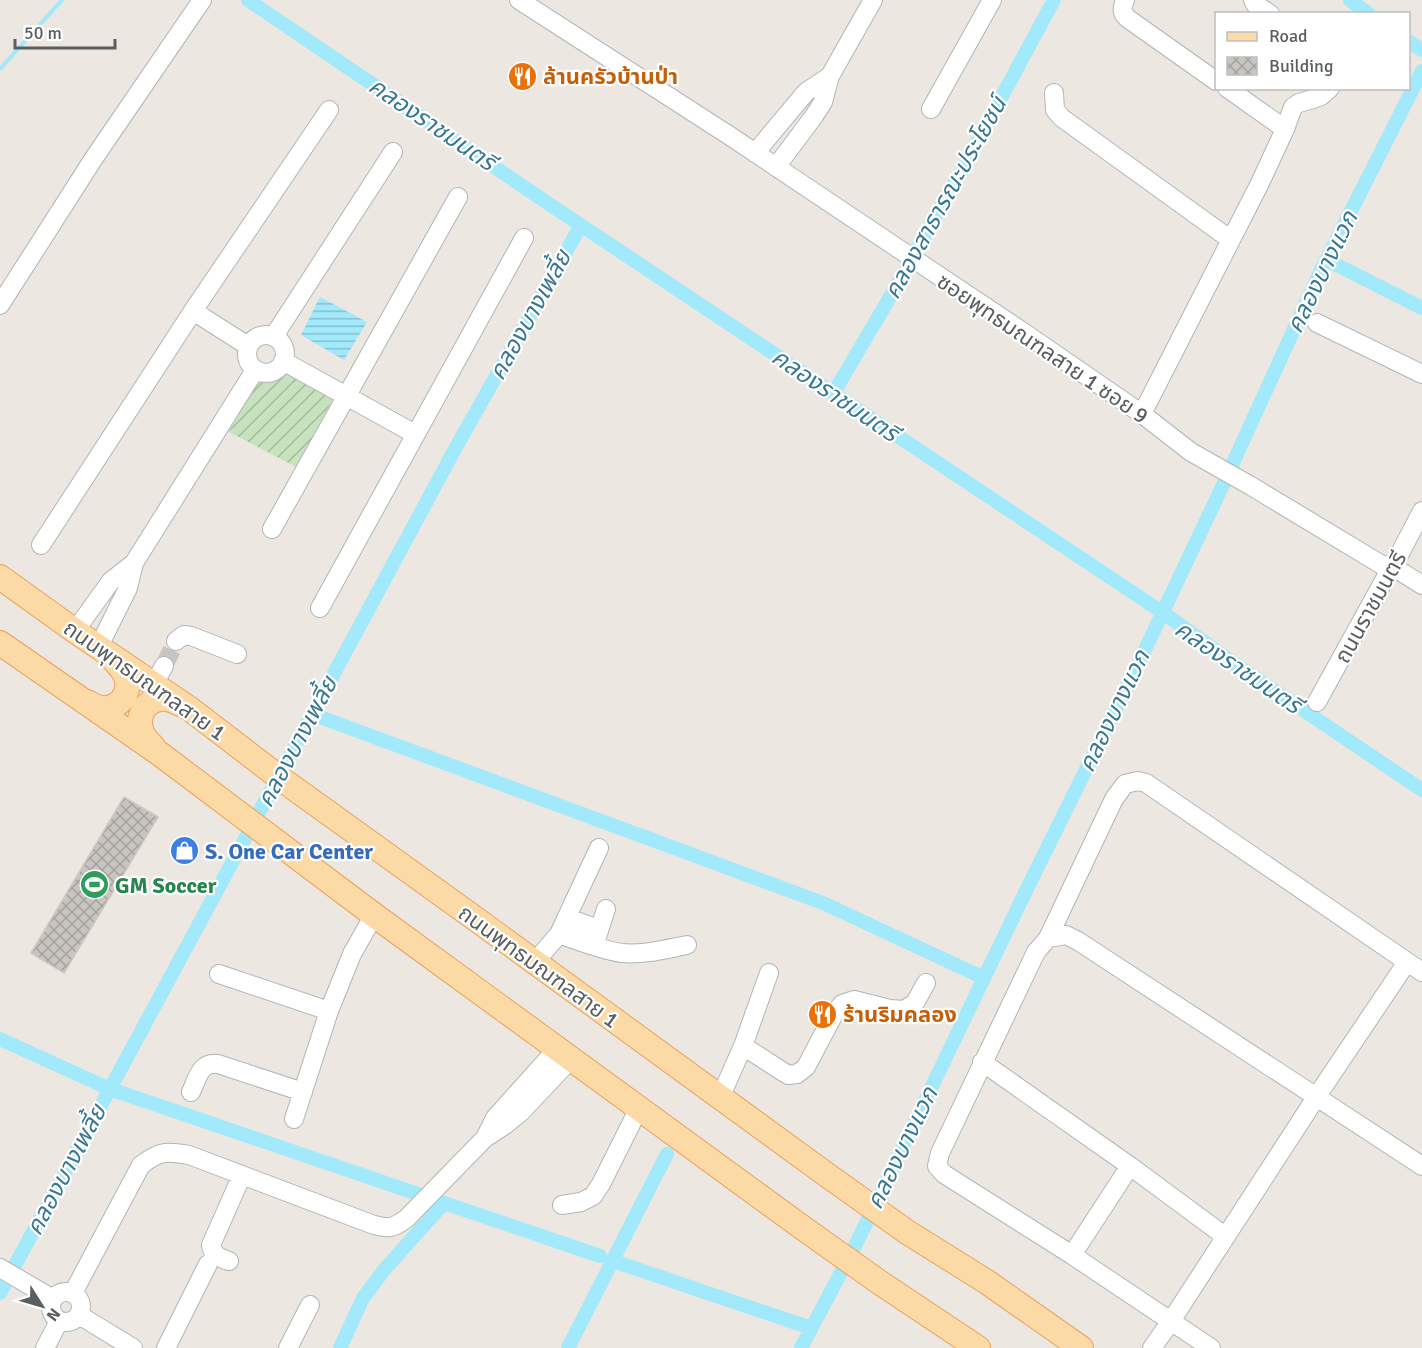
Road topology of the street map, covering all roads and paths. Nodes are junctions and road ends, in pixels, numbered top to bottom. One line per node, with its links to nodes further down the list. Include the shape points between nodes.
1 (519, 0): 17 (street, ซอยพุทธมณฑลสาย 1 ซอย 9)
2 (873, 0): 8 (street)
3 (992, 0): 13 (street)
4 (1125, 0): 9 (street, via 1122,8 1127,18)
5 (1253, 0): 7 (street)
6 (199, 5): 22 (street)
7 (1267, 12)
8 (830, 76): 17 (street, via 806,92); 18 (street, via 823,102)
9 (1215, 80)
10 (1230, 90): 15 (street)
11 (1327, 90): 15 (street, via 1293,107)
12 (1054, 93): 21 (street, via 1055,110 1062,118)
13 (931, 109)
14 (329, 110): 23 (street)
15 (1285, 129): 21 (street)
16 (393, 152): 25 (street)
17 (755, 153): 18 (street, ซอยพุทธมณฑลสาย 1 ซอย 9)
18 (776, 167): 31 (street, ซอยพุทธมณฑลสาย 1 ซอย 9)
19 (458, 197): 30 (street)
20 (524, 238): 32 (street)
21 (1231, 240): 31 (street)
22 (0, 305)
23 (193, 311): 26 (street); 35 (street)
24 (1317, 323): 29 (street)
25 (274, 336): 26 (street, via 259,335); 27 (street, via 284,347)
26 (248, 346): 28 (street, via 247,359)
27 (283, 361): 28 (street, via 268,373); 30 (street)
28 (255, 370): 36 (street)
29 (1422, 374)
30 (347, 397): 32 (street); 34 (street)
31 (1142, 414): 37 (street, ซอยพุทธมณฑลสาย 1 ซอย 9, via 1191,452 1382,566)
32 (415, 434): 40 (street)
33 (1422, 511): 37 (street, ถนนราชมนตรี)
34 (272, 529)
35 (41, 545)
36 (134, 563): 41 (street, via 111,582); 44 (street)
37 (1392, 566): 39 (street, ซอยพุทธมณฑลสาย 1 ซอย 9); 47 (street, ถนนราชมนตรี)
38 (0, 577): 41 (main road, ถนนพุทธมณฑลสาย 1)
39 (1422, 585)
40 (320, 608)
41 (75, 631): 44 (main road, ถนนพุทธมณฑลสาย 1)
42 (176, 641): 45 (street, via 190,636)
43 (0, 643): 46 (main road)
44 (103, 650): 46 (main road, via 125,675 128,686 124,698 102,708); 48 (main road, ถนนพุทธมณฑลสาย 1, via 159,675)
45 (237, 654)
46 (75, 695): 49 (main road)
47 (1317, 702)
48 (190, 710): 49 (main road, via 168,699 146,706 141,717 142,731); 57 (main road, ถนนพุทธมณฑลสาย 1)
49 (160, 754): 52 (main road)
50 (599, 848): 53 (street)
51 (606, 909): 54 (street)
52 (374, 915): 62 (street, via 352,954); 64 (main road)
53 (563, 926): 54 (street); 57 (street)
54 (597, 937): 56 (street, via 620,952 650,952)
55 (1048, 938): 58 (street, via 1114,799 1125,784 1138,781); 65 (street, via 1036,952); 68 (street, via 1066,935 1078,941)
56 (687, 945)
57 (534, 963): 69 (main road, ถนนพุทธมณฑลสาย 1)
58 (1414, 967): 68 (street)
59 (769, 973): 63 (street)
60 (219, 974): 62 (street)
61 (926, 983): 63 (street, via 915,1003 904,1010 854,1000 842,1004 806,1067 797,1074 788,1075)
62 (329, 1011): 67 (street)
63 (743, 1046): 69 (street)
64 (564, 1054): 70 (main road); 74 (street, via 521,1112 485,1138 396,1226 387,1229 374,1225)
65 (982, 1062): 72 (street); 77 (street, via 937,1166)
66 (192, 1092): 67 (street, via 210,1063)
67 (303, 1092): 71 (street)
68 (1317, 1096): 73 (street); 76 (street)
69 (720, 1098): 92 (main road, ถนนพุทธมณฑลสาย 1, via 907,1232)
70 (639, 1108): 75 (street, via 593,1196); 91 (main road, via 879,1282)
71 (294, 1119)
72 (1130, 1166): 76 (street); 77 (street)
73 (1422, 1166)
74 (242, 1174): 78 (street, via 211,1245 216,1256); 81 (street, via 189,1155 155,1155 141,1166)
75 (562, 1205)
76 (1226, 1237): 86 (street)
77 (1072, 1255): 86 (street)
78 (230, 1262)
79 (208, 1264): 89 (street)
80 (0, 1268): 82 (street)
81 (74, 1293): 82 (street, via 62,1292); 84 (street, via 80,1301)
82 (53, 1299): 85 (street, via 51,1311)
83 (310, 1305): 90 (street)
84 (79, 1315): 85 (street, via 70,1322); 88 (street)
85 (59, 1321): 87 (street)
86 (1171, 1321): 93 (street); 94 (street)
87 (45, 1348)
88 (133, 1348)
89 (166, 1348)
90 (288, 1348)
91 (978, 1348)
92 (1081, 1348)
93 (1152, 1348)
94 (1211, 1348)

